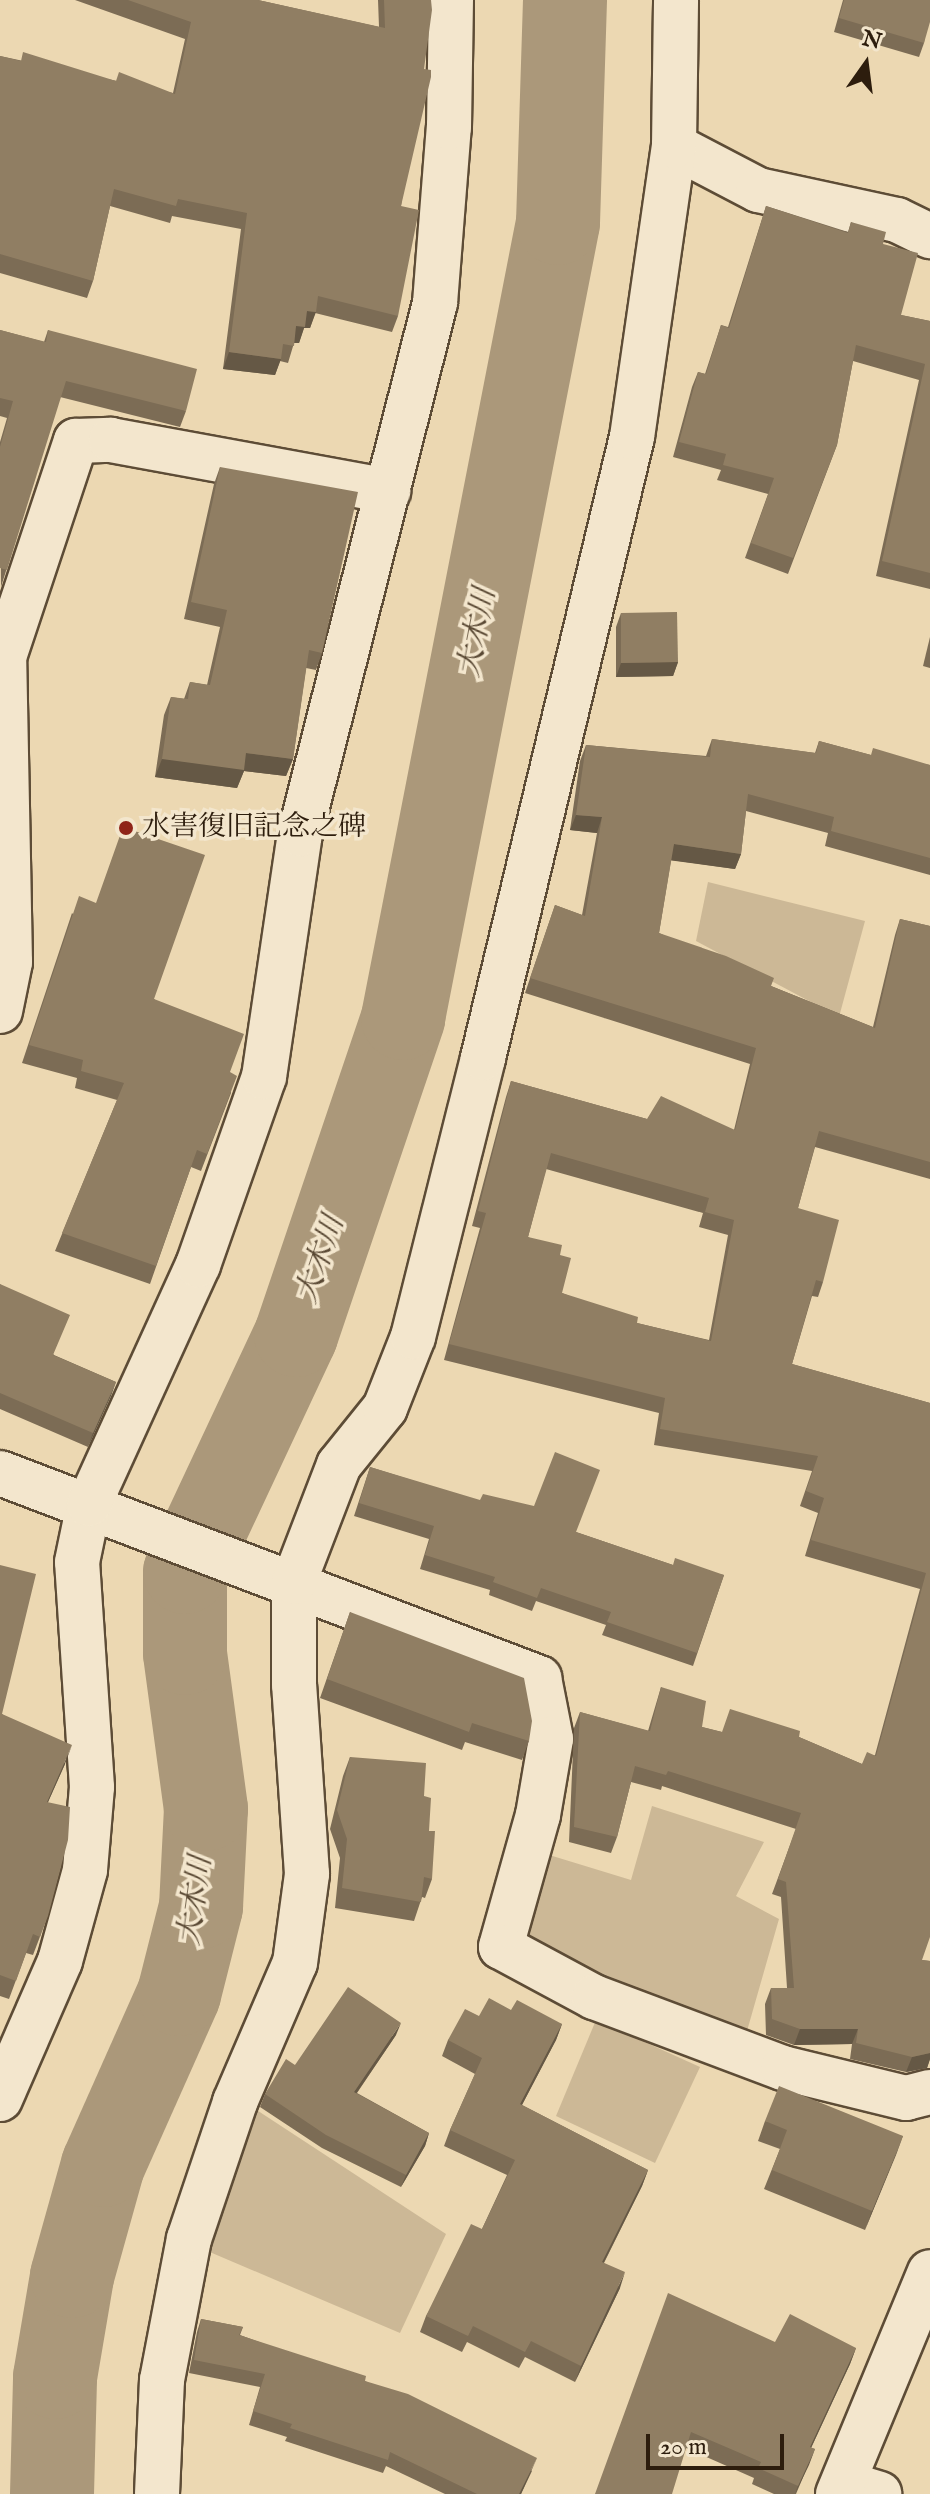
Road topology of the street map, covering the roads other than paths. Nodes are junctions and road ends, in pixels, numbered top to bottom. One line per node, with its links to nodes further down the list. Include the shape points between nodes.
1 (451, 0): 5 (street, via 449,127 435,303)
2 (676, 0): 3 (street)
3 (674, 146): 4 (street, via 758,190 897,220); 9 (street, via 632,437 413,1337 385,1408 339,1465)
4 (930, 236)
5 (388, 491): 6 (street, via 111,440 76,441 4,657 10,962); 8 (street, via 300,834 264,1077 198,1265)
6 (0, 1011)
7 (0, 1473): 8 (street)
8 (89, 1504): 9 (street); 11 (street, via 77,1562 92,1787 85,1870 60,1961)
9 (294, 1582): 10 (street, via 539,1678 551,1739 538,1815 501,1947 594,1997 783,2068 906,2098); 14 (street, via 294,1685 307,1874 295,1963 235,2102 189,2239 162,2380)
10 (930, 2092)
11 (0, 2099)
12 (930, 2272): 13 (street)
13 (854, 2490)
14 (157, 2494)

